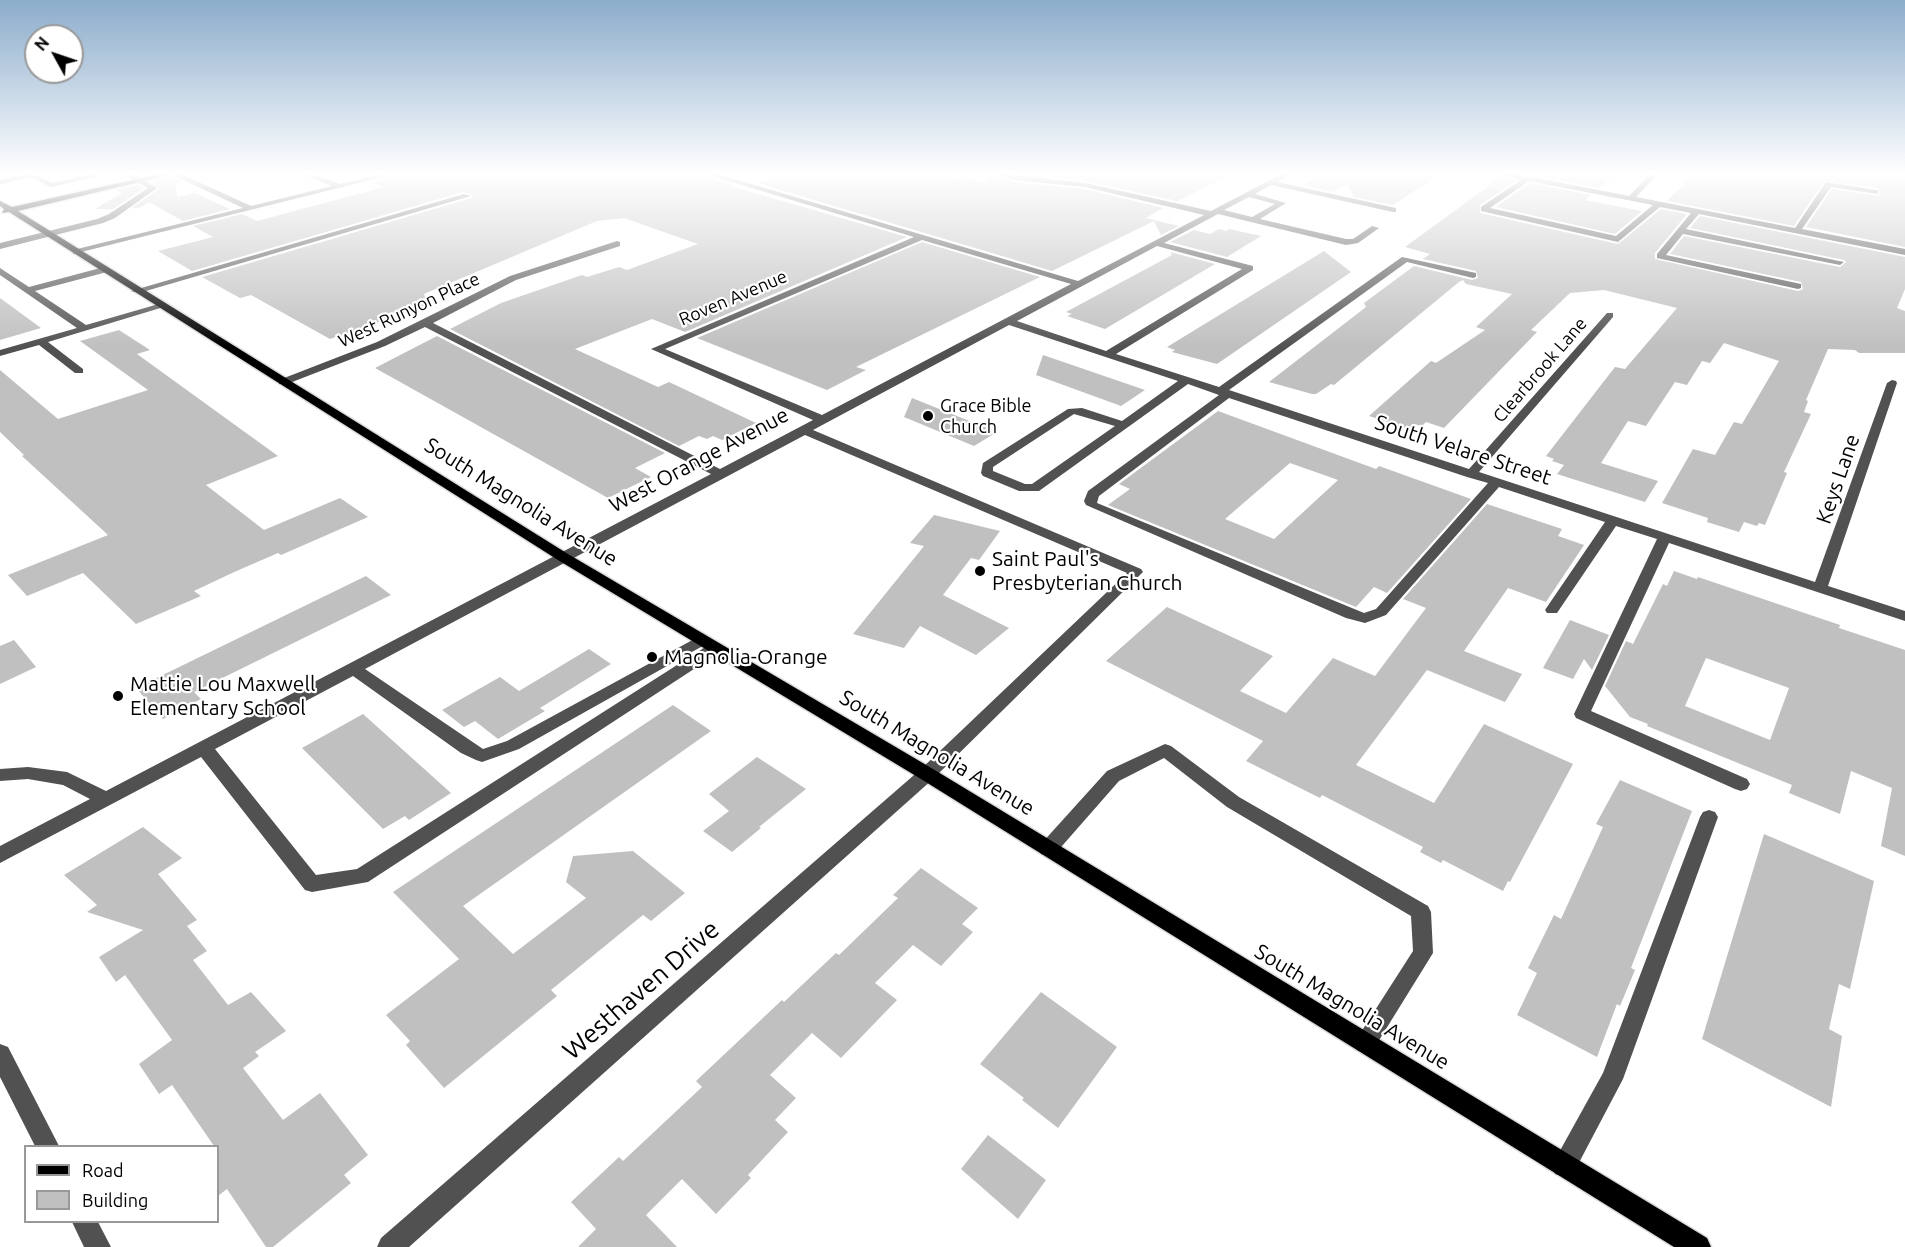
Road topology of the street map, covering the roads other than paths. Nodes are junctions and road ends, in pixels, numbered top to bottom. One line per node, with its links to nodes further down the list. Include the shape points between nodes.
1 (42, 230): 14 (main road, South Magnolia Avenue)
2 (62, 230): 14 (street)
3 (163, 230): 19 (street)
4 (348, 230): 28 (street)
5 (904, 230): 15 (street)
6 (1183, 230): 17 (street, West Orange Avenue)
7 (1296, 230): 8 (street, via 1346,242)
8 (1372, 230)
9 (1579, 230): 10 (street, via 1618,239)
10 (1628, 230)
11 (1793, 230): 13 (street)
12 (1682, 231): 21 (street); 26 (street, via 1660,256)
13 (1797, 231): 20 (street)
14 (48, 234): 18 (street); 19 (main road, South Magnolia Avenue)
15 (924, 236): 25 (street); 42 (street, Roven Avenue, via 656,349)
16 (617, 244): 32 (street, West Runyon Place, via 513,278)
17 (1158, 244): 25 (street, West Orange Avenue); 36 (street, via 1250,268)
18 (0, 246)
19 (76, 252): 22 (main road, South Magnolia Avenue)
20 (1905, 252)
21 (1839, 262)
22 (104, 270): 27 (street); 28 (main road, South Magnolia Avenue)
23 (0, 271): 27 (street)
24 (1473, 275): 41 (street, via 1405,259)
25 (1080, 284): 31 (street, West Orange Avenue)
26 (1798, 286)
27 (28, 290): 33 (street)
28 (136, 291): 29 (main road, South Magnolia Avenue)
29 (162, 306): 33 (street); 39 (main road, South Magnolia Avenue)
30 (1610, 315): 46 (street, Clearbrook Lane)
31 (1009, 322): 36 (street, South Velare Street); 42 (street, West Orange Avenue)
32 (425, 323): 39 (street, West Runyon Place); 45 (street)
33 (84, 328): 34 (street)
34 (40, 341): 35 (street); 37 (street)
35 (0, 353)
36 (1108, 354): 38 (street, South Velare Street)
37 (79, 371)
38 (1187, 380): 41 (street, South Velare Street); 43 (street)
39 (283, 382): 50 (main road, South Magnolia Avenue)
40 (1892, 383): 51 (street, Keys Lane)
41 (1224, 392): 46 (street, South Velare Street); 47 (street, via 1094,494 1092,505 1365,618 1381,612)
42 (823, 420): 44 (street, West Orange Avenue)
43 (1123, 425): 43 (street, via 1072,411 987,466 987,473 1023,488 1035,488)
44 (804, 430): 45 (street, West Orange Avenue); 57 (street, Westhaven Drive, via 1136,572)
45 (721, 474): 50 (street, West Orange Avenue)
46 (1471, 474): 47 (street, South Velare Street)
47 (1496, 482): 48 (street, South Velare Street)
48 (1613, 520): 49 (street, South Velare Street); 52 (street)
49 (1665, 537): 51 (street, South Velare Street); 59 (street, via 1582,714)
50 (563, 557): 54 (main road, South Magnolia Avenue); 55 (street, West Orange Avenue)
51 (1820, 588): 53 (street, South Velare Street)
52 (1552, 610)
53 (1905, 616)
54 (709, 644): 55 (street, via 513,745 482,756); 56 (street, via 361,876 312,884); 57 (main road, South Magnolia Avenue)
55 (353, 668): 56 (street, West Orange Avenue)
56 (202, 747): 60 (street, West Orange Avenue)
57 (927, 774): 62 (main road, South Magnolia Avenue); 70 (street, Westhaven Drive)
58 (0, 775): 60 (street, via 28,773 67,779)
59 (1742, 784)
60 (106, 799): 63 (street, West Orange Avenue)
61 (1709, 817): 67 (street, via 1612,1079)
62 (1048, 849): 64 (main road, South Magnolia Avenue); 64 (street, via 1113,776 1165,750 1233,802 1421,912 1423,953)
63 (0, 855)
64 (1365, 1043): 67 (main road, South Magnolia Avenue)
65 (0, 1054): 66 (street)
66 (46, 1145)
67 (1564, 1165): 71 (main road, South Magnolia Avenue)
68 (86, 1223): 69 (street)
69 (98, 1247)
70 (390, 1247)
71 (1698, 1247)

